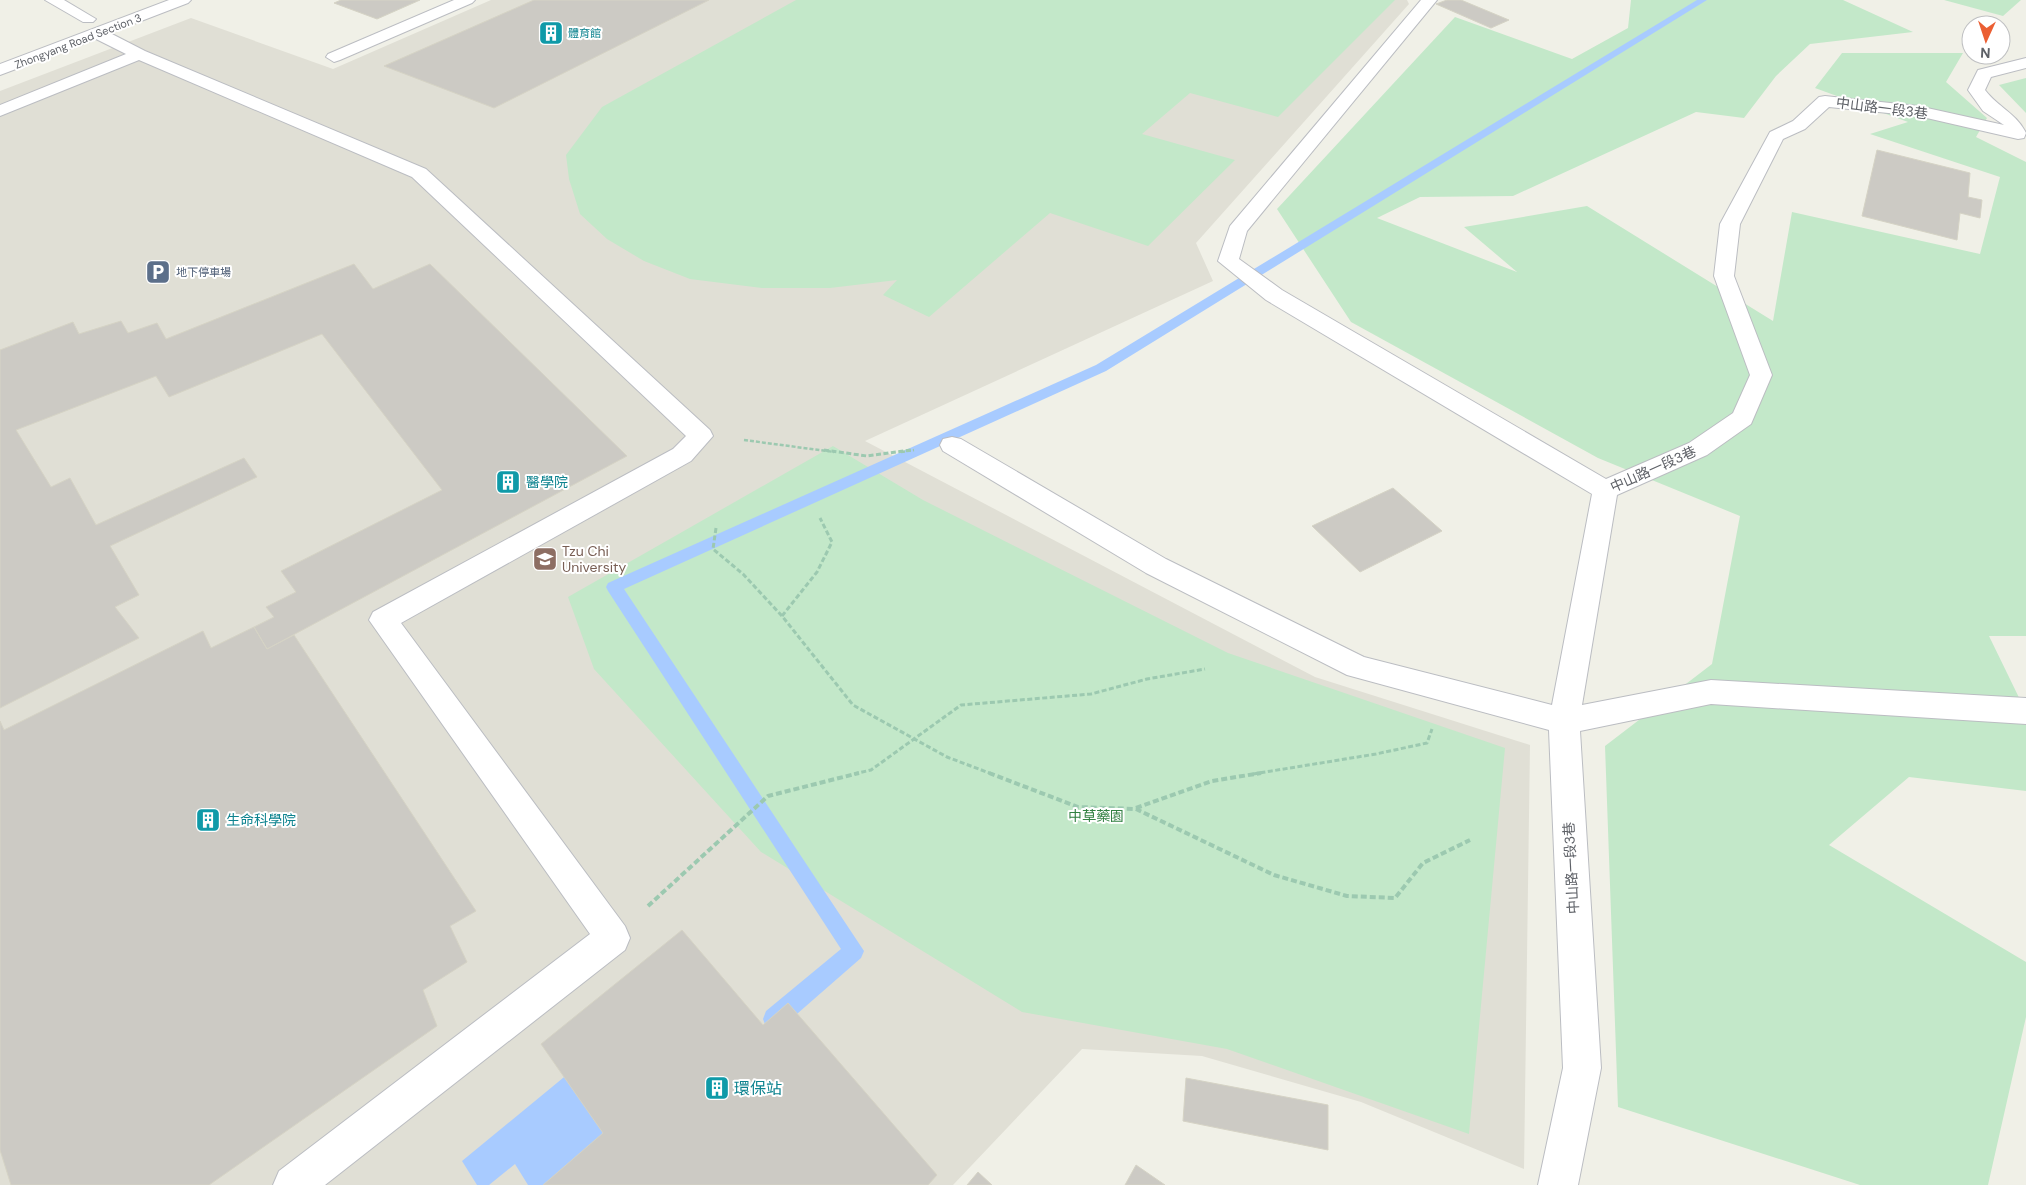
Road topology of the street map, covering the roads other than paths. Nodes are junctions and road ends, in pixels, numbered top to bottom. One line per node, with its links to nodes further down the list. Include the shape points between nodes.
1 (53, 0): 5 (street)
2 (183, 0): 5 (street, Zhongyang Road Section 3)
3 (467, 0): 8 (street)
4 (1429, 0): 14 (street, via 1237,230 1228,261 1274,295)
5 (97, 22): 6 (street, Zhongyang Road Section 3); 7 (street); 10 (street, Zhongyang Road Section 3)
6 (71, 25)
7 (139, 54): 11 (street); 17 (street, via 418,173 701,436 682,456 383,620 613,938)
8 (334, 57)
9 (2026, 63): 12 (street, via 1984,74 1976,90 1989,106 2010,121)
10 (0, 70)
11 (0, 111)
12 (2022, 137): 14 (street, 中山路一段3巷, via 1918,111 1825,102 1799,125 1776,136 1730,224 1724,276 1761,375 1743,418 1698,449)
13 (952, 445): 16 (street, via 1156,566 1357,668)
14 (1605, 490): 16 (street, 中山路一段3巷)
15 (2026, 711): 16 (street, via 1711,692)
16 (1564, 721): 18 (street, 中山路一段3巷, via 1582,1068)
17 (293, 1185)
18 (1558, 1185)

